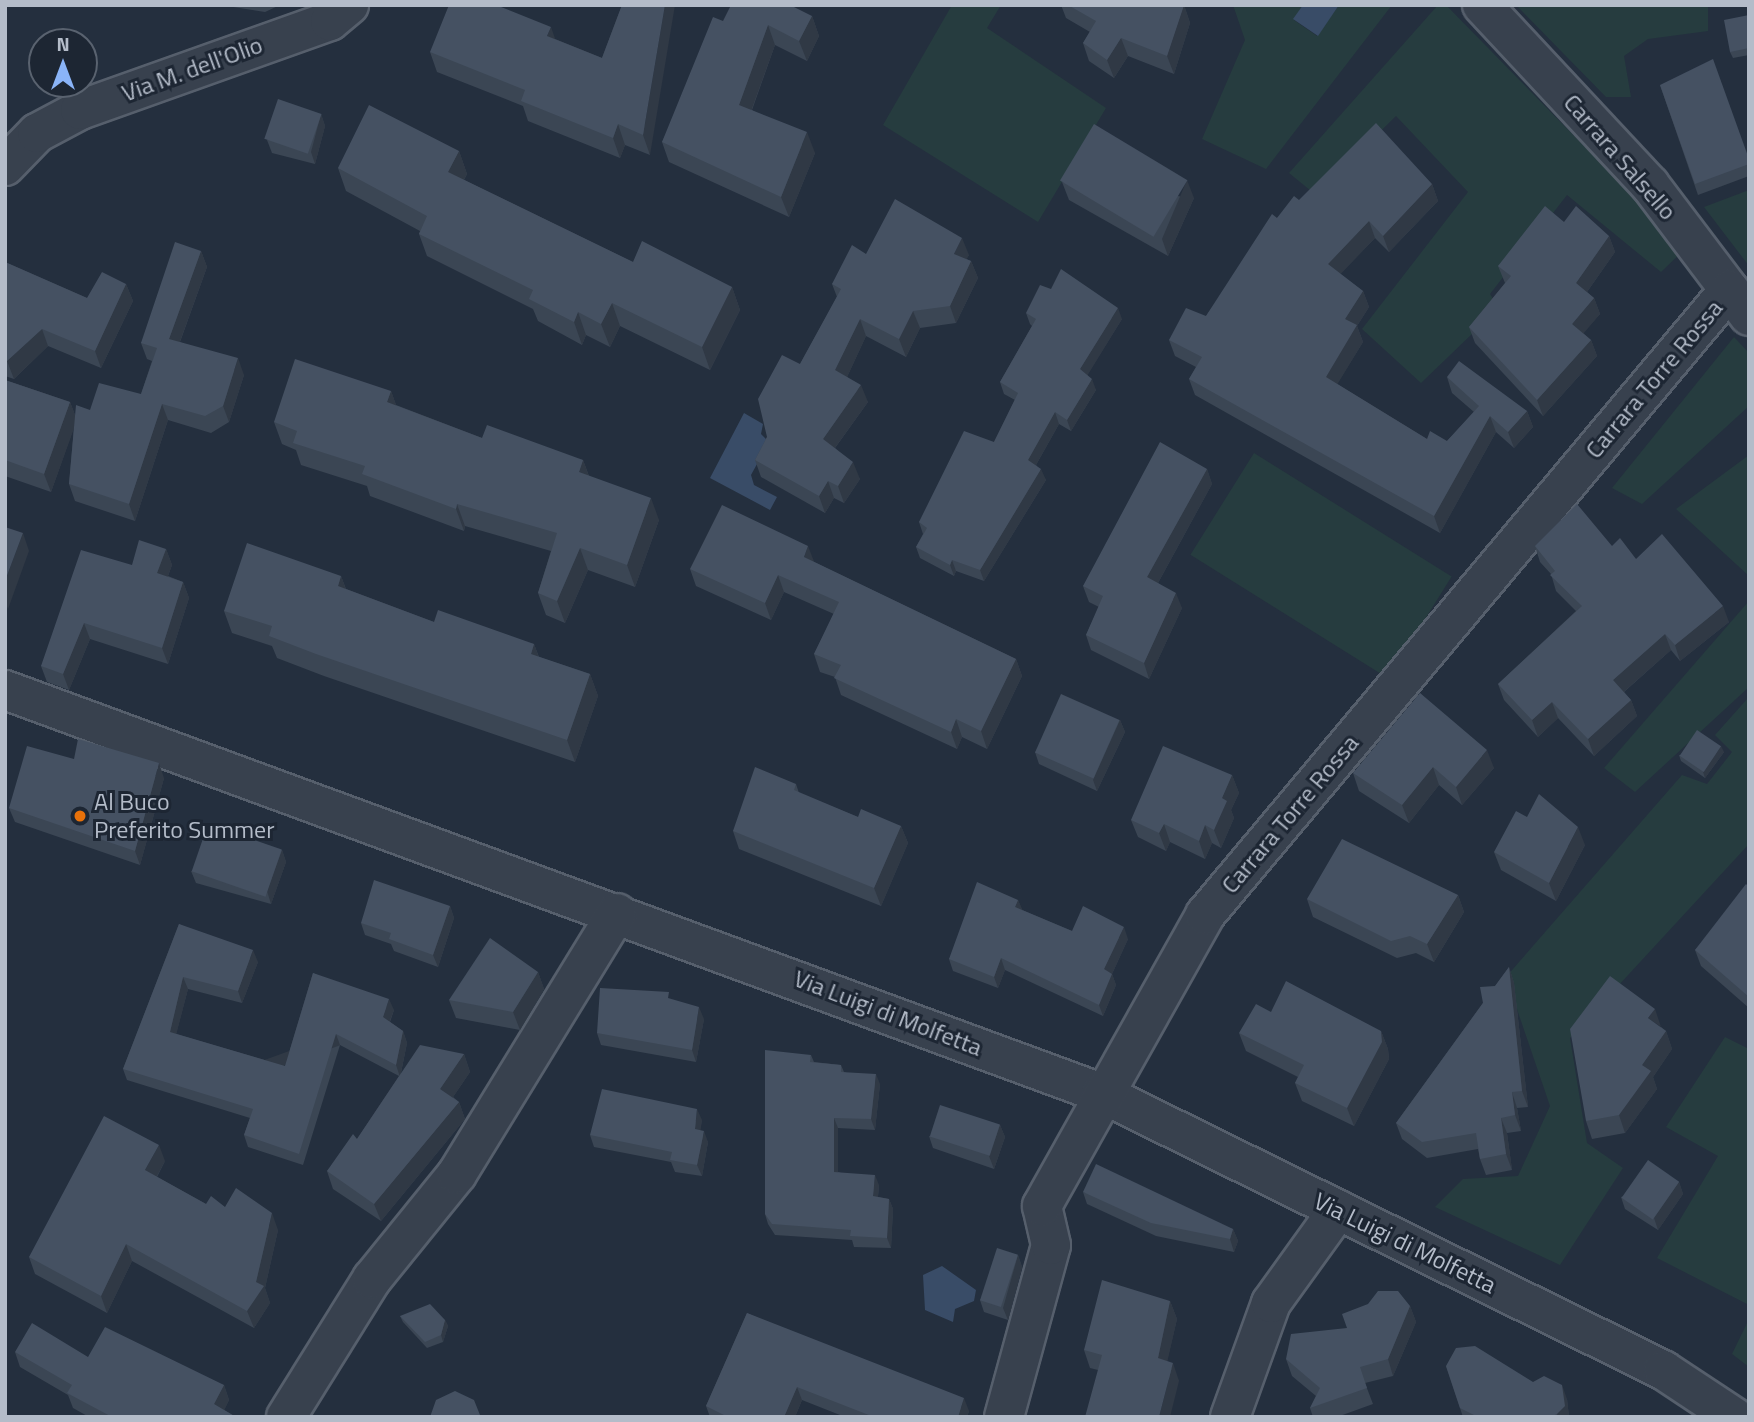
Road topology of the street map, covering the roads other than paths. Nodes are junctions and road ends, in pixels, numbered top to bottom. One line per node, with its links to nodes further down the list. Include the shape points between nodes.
1 (349, 5): 3 (street, Via M. dell'Olio, via 330,21 80,110 37,133)
2 (1482, 5): 4 (street, Carrara Salsello, via 1650,185)
3 (5, 166)
4 (1739, 303): 7 (street, Carrara Torre Rossa, via 1205,915)
5 (5, 690): 6 (street, Via Luigi di Molfetta)
6 (617, 913): 7 (street, Via Luigi di Molfetta); 9 (street, via 465,1163 372,1279)
7 (1101, 1093): 8 (street, Via Luigi di Molfetta); 10 (street, Carrara Torre Rossa, via 1042,1206 1051,1245)
8 (1338, 1210): 11 (street, via 1271,1303); 12 (street, Via Luigi di Molfetta, via 1663,1370)
9 (286, 1417)
10 (1004, 1417)
11 (1230, 1417)
12 (1734, 1417)

